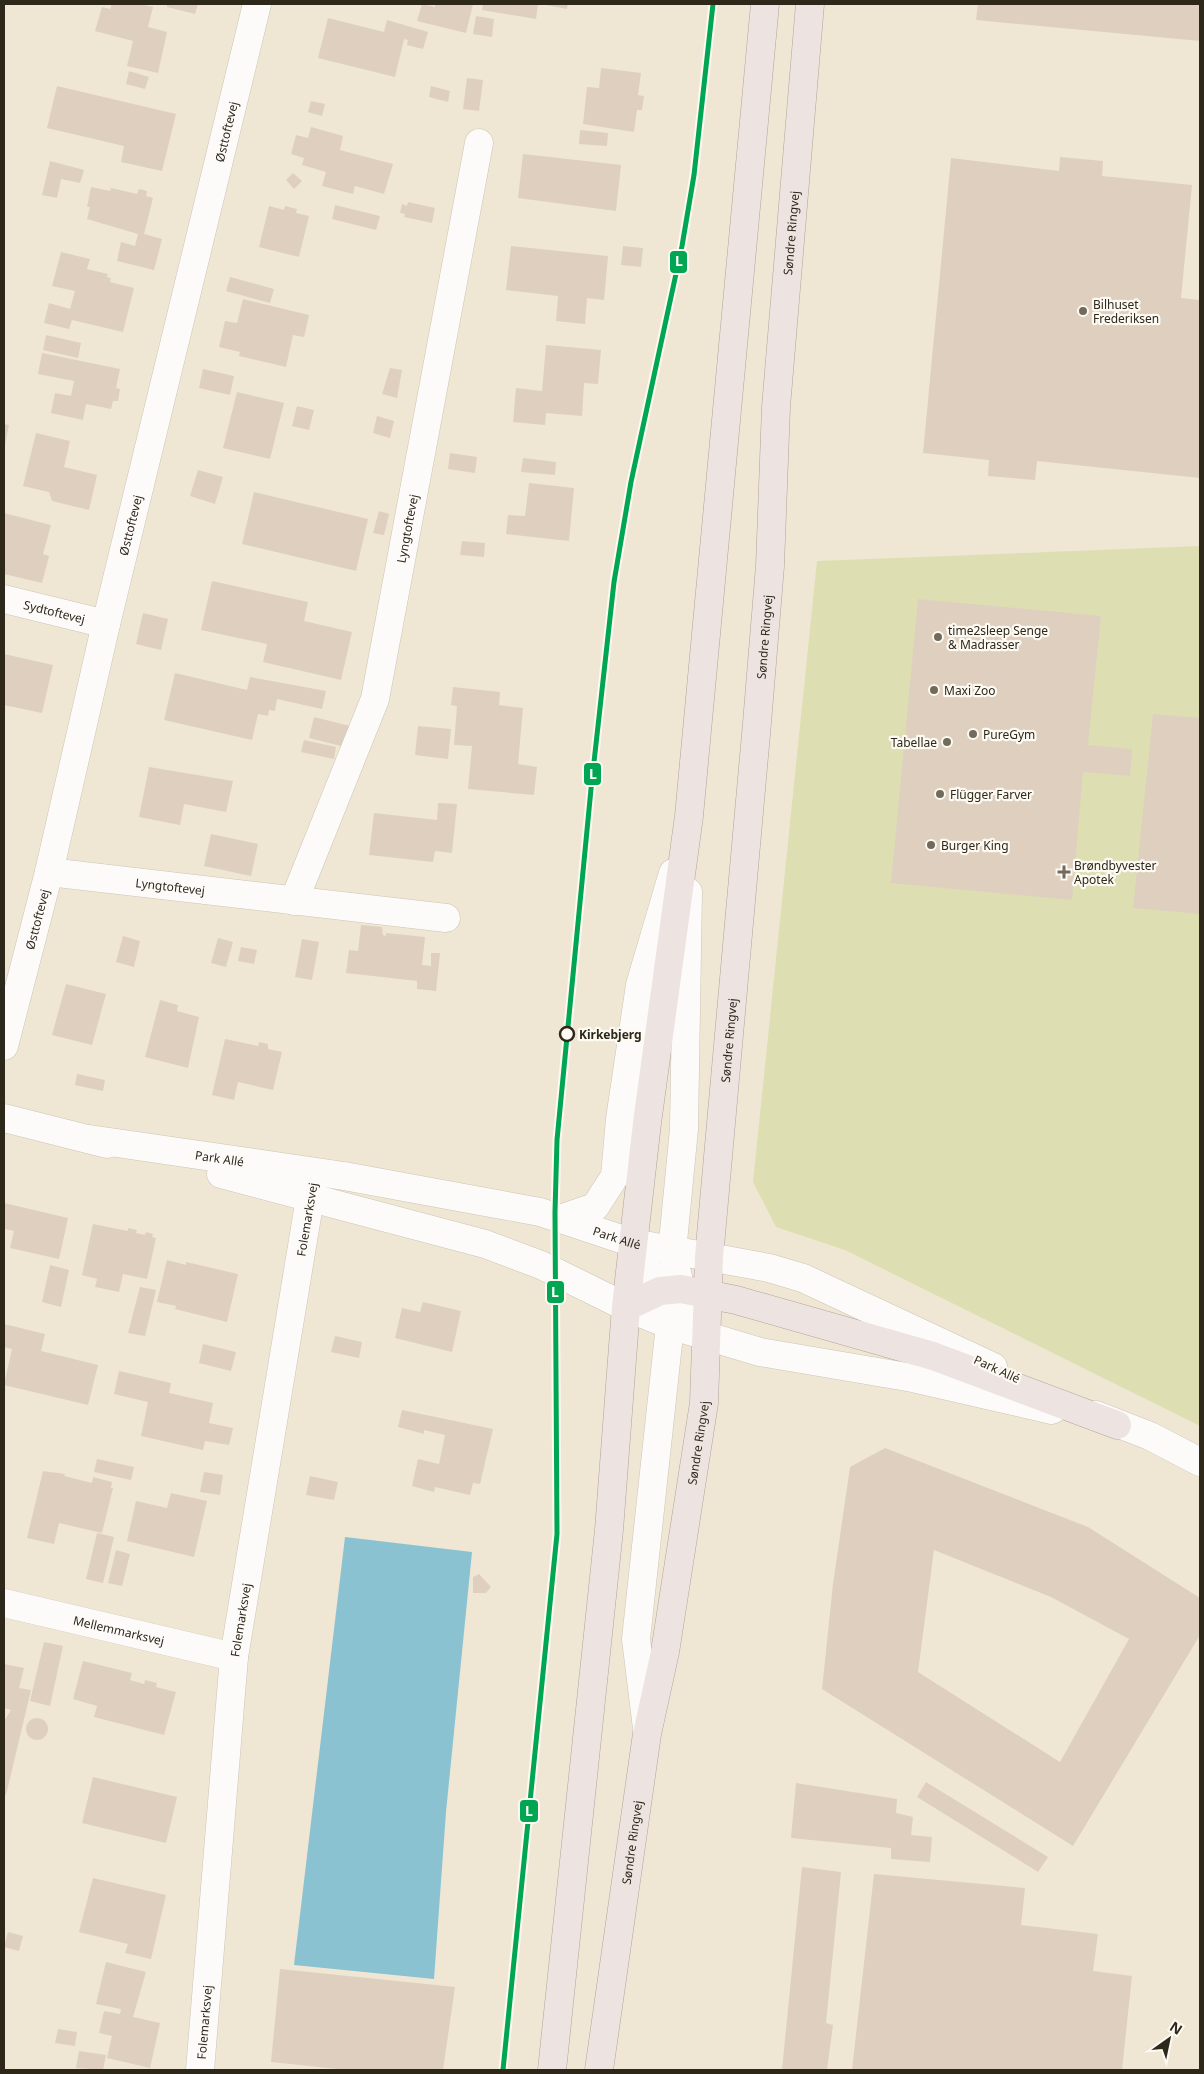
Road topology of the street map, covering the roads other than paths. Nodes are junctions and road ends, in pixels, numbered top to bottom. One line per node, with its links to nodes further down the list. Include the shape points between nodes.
1 (257, 4): 6 (street, Østtoftevej)
2 (765, 4): 7 (main road)
3 (810, 4): 17 (main road, Søndre Ringvej, via 776,407 770,566)
4 (479, 143): 9 (street, Lyngtoftevej, via 375,699)
5 (4, 599): 6 (street, Sydtoftevej)
6 (106, 624): 8 (street, Østtoftevej)
7 (689, 816): 14 (street, via 640,985 615,1176 595,1207); 15 (main road); 16 (street, via 684,1129)
8 (49, 872): 9 (street, Lyngtoftevej); 11 (street, Østtoftevej)
9 (294, 901): 10 (street, Lyngtoftevej)
10 (446, 918)
11 (4, 1046)
12 (4, 1118): 13 (street, Park Allé)
13 (312, 1185): 14 (street, Park Allé, via 531,1211); 19 (street, Park Allé, via 541,1265); 25 (street, Folemarksvej)
14 (560, 1218): 15 (street, Park Allé)
15 (633, 1243): 16 (street, Park Allé); 18 (street); 19 (main road)
16 (672, 1252): 17 (street, Park Allé); 18 (street)
17 (709, 1257): 18 (main road, Søndre Ringvej); 22 (street, Park Allé, via 803,1278)
18 (682, 1292): 19 (main road); 20 (street); 21 (main road, Søndre Ringvej); 22 (main road, via 798,1316 933,1356)
19 (626, 1308): 20 (street, Park Allé); 28 (main road, via 609,1530)
20 (670, 1325): 21 (street, Park Allé); 26 (street, via 636,1640)
21 (706, 1335): 22 (street, Park Allé, via 760,1352 913,1378); 26 (main road, Søndre Ringvej, via 700,1434)
22 (1117, 1425): 23 (street, Park Allé, via 1150,1436)
23 (1200, 1462)
24 (4, 1604): 25 (street, Mellemmarksvej)
25 (234, 1657): 27 (street, Folemarksvej)
26 (648, 1734): 29 (main road, Søndre Ringvej)
27 (200, 2070)
28 (552, 2070)
29 (599, 2070)

